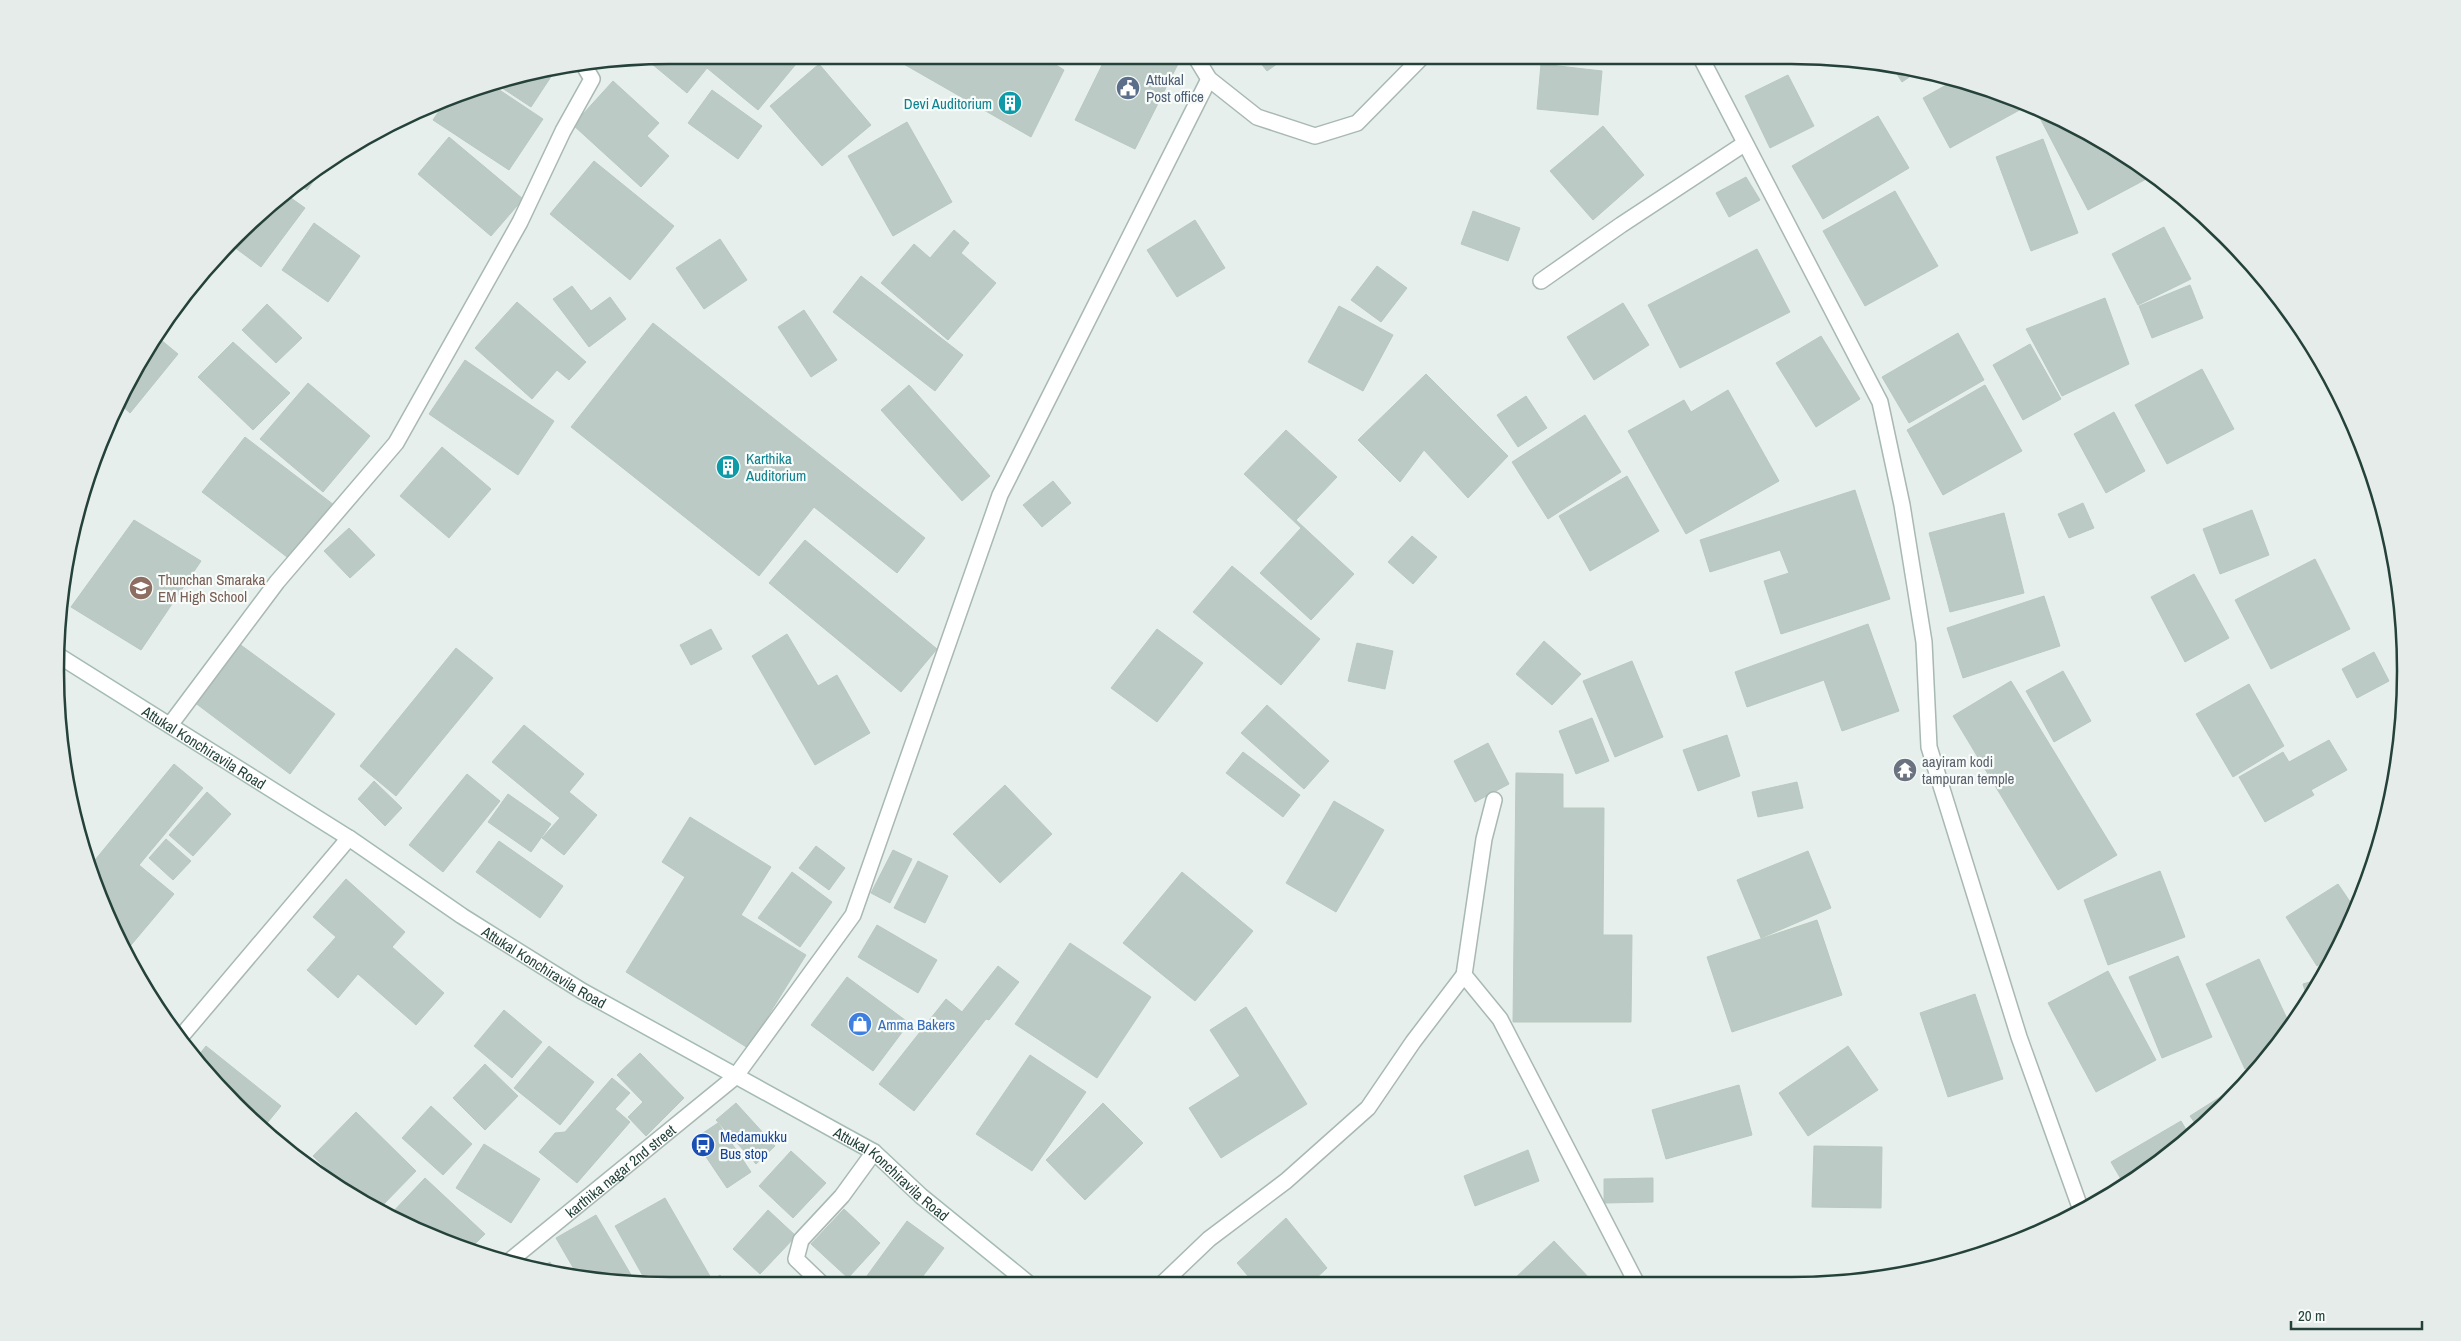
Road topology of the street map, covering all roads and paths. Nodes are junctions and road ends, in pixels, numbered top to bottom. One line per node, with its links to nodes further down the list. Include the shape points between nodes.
1 (1199, 64): 5 (street)
2 (1415, 64): 5 (street, via 1357,123 1315,136 1256,118)
3 (1704, 64): 6 (street)
4 (586, 70): 9 (street, via 592,79 563,131 520,222 396,443 277,582)
5 (1209, 79): 14 (street, karthika nagar 2nd street, via 1000,496 853,915)
6 (1744, 144): 7 (street); 16 (street, via 1880,402 1902,505 1924,642 1929,747 2019,1037)
7 (1542, 281)
8 (64, 659): 9 (street, Attukal Konchiravila Road)
9 (170, 725): 11 (street, Attukal Konchiravila Road)
10 (1494, 800): 12 (street, via 1484,840)
11 (349, 838): 13 (street); 14 (street, Attukal Konchiravila Road, via 462,916 582,991)
12 (1464, 975): 20 (street, via 1368,1108 1286,1182 1209,1239); 21 (street, via 1500,1019)
13 (184, 1033)
14 (735, 1077): 15 (street, Attukal Konchiravila Road); 17 (street, karthika nagar 2nd street)
15 (874, 1152): 18 (street, via 842,1196 801,1240 796,1259); 19 (street, Attukal Konchiravila Road, via 921,1196)
16 (2079, 1204)
17 (514, 1257)
18 (815, 1277)
19 (1021, 1277)
20 (1169, 1277)
21 (1633, 1277)

